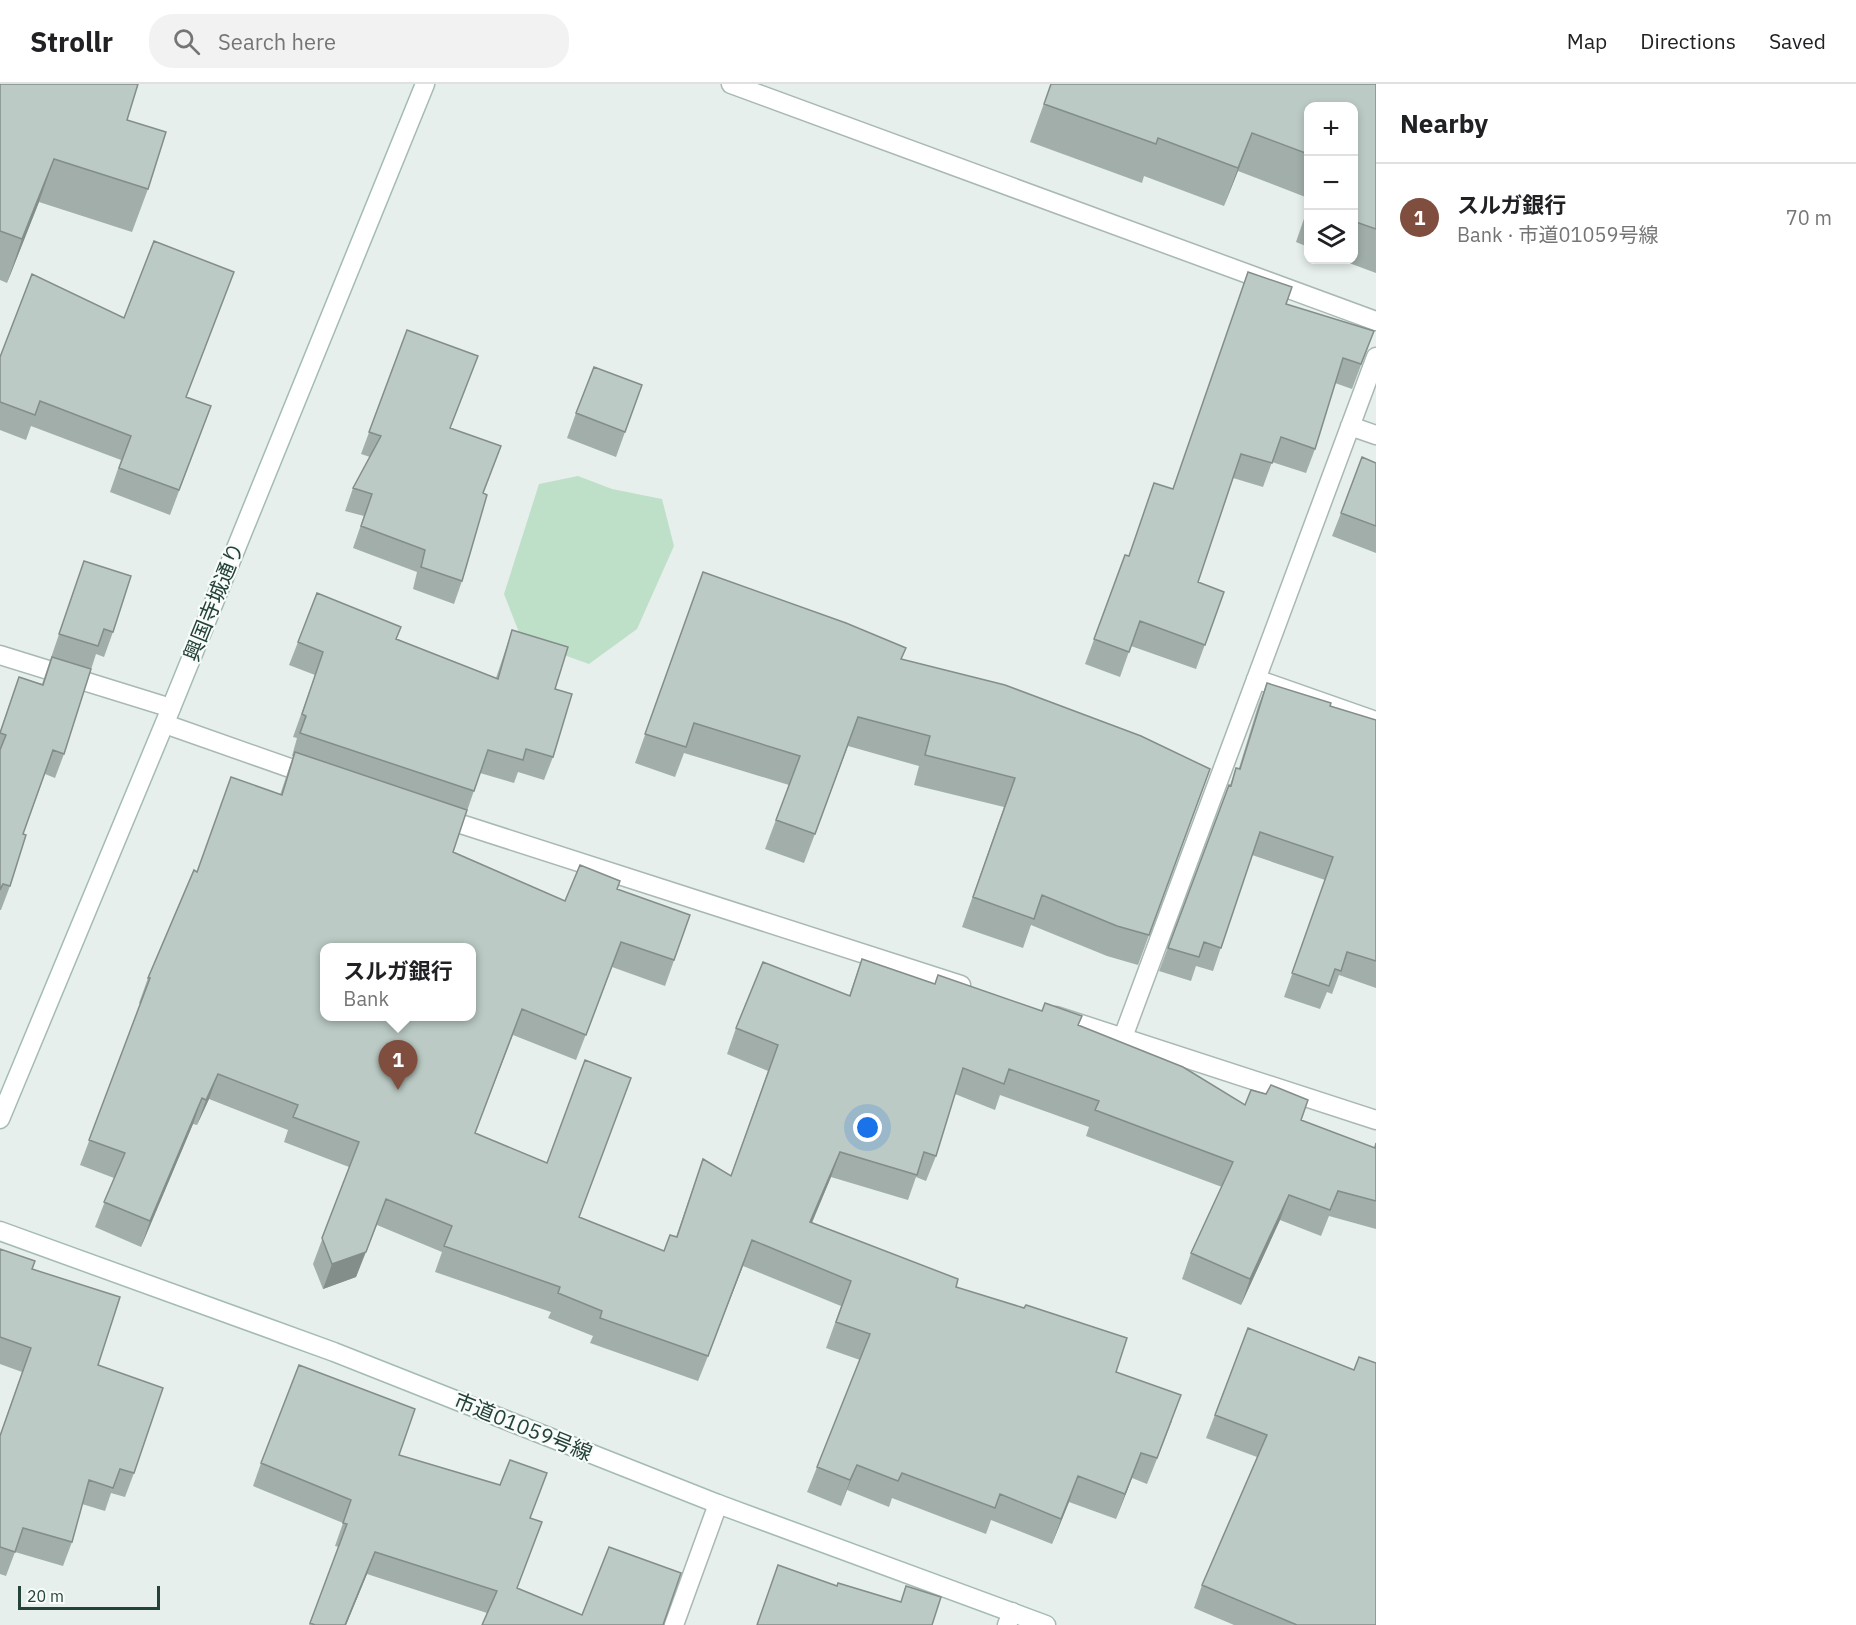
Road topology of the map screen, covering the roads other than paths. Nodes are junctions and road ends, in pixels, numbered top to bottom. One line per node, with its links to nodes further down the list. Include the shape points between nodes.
1 (425, 84): 9 (street, 興国寺城通り)
2 (731, 84): 3 (street)
3 (1376, 321)
4 (1376, 357): 5 (street)
5 (1350, 426): 6 (street); 8 (street)
6 (1376, 435)
7 (0, 654): 9 (street)
8 (1256, 679): 10 (street); 15 (street)
9 (168, 716): 11 (street); 16 (street, 興国寺城通り)
10 (1376, 721)
11 (326, 780)
12 (427, 813): 13 (street)
13 (975, 990)
14 (1043, 1012): 15 (street)
15 (1123, 1037): 17 (street)
16 (0, 1119)
17 (1376, 1120)
18 (0, 1231): 19 (street, 市道01059号線, via 334,1352)
19 (718, 1504): 20 (street, 市道01059号線); 21 (street)
20 (1009, 1619): 22 (street, 市道01059号線)
21 (674, 1625)
22 (1046, 1625)

